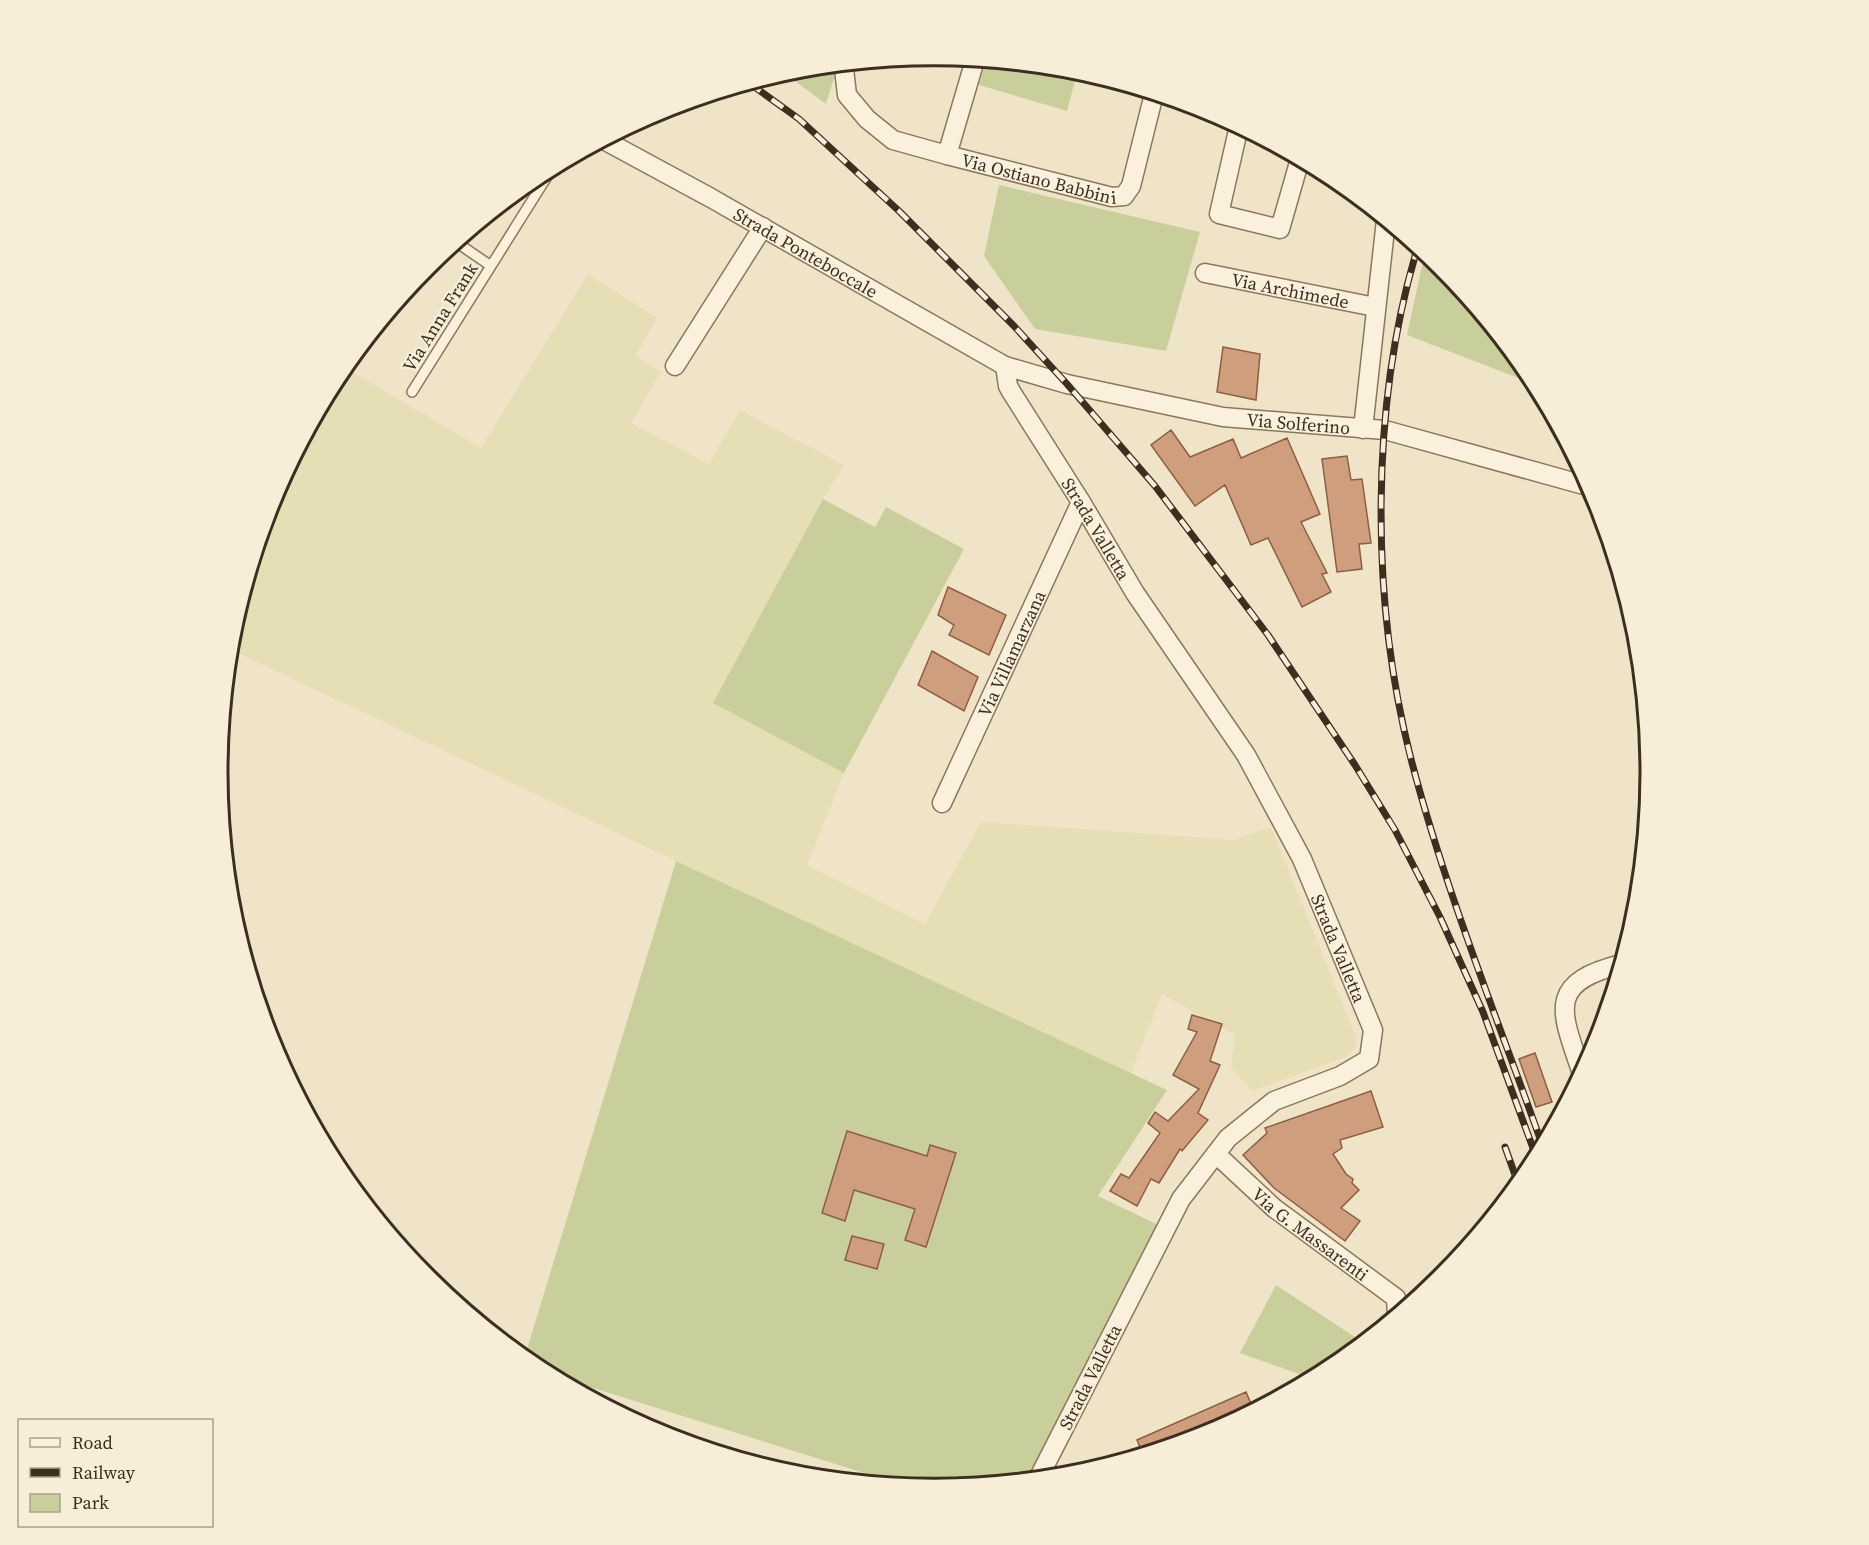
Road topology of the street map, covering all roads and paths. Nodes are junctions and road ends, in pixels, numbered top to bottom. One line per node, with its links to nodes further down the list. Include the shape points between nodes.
1 (973, 68): 6 (street, Via Ostiano Babbini)
2 (844, 72): 6 (street, via 847,95 867,119 893,140)
3 (1152, 100): 6 (street, Via Ostiano Babbini, via 1131,186 1124,196 1112,197)
4 (1237, 135): 7 (street, via 1219,214 1280,229)
5 (612, 144): 9 (street, Strada Ponteboccale)
6 (947, 155)
7 (1298, 167)
8 (542, 185): 12 (lane, Via Anna Frank)
9 (763, 227): 15 (street); 16 (street, Strada Ponteboccale)
10 (1385, 229): 14 (street)
11 (463, 247): 12 (lane)
12 (491, 266): 17 (lane, Via Anna Frank)
13 (1205, 273): 14 (street, Via Archimede)
14 (1375, 307): 18 (street)
15 (675, 366)
16 (1005, 366): 18 (street, Via Solferino, via 1068,384 1223,417); 20 (street, Strada Valletta, via 1008,386)
17 (412, 392)
18 (1362, 429): 19 (street, Via Solferino, via 1385,430)
19 (1578, 483)
20 (1082, 502): 21 (street, Via Villamarzana); 24 (street, Strada Valletta, via 1135,593 1246,755 1302,859 1373,1030 1369,1059 1340,1076 1274,1101 1228,1138)
21 (942, 803)
22 (1614, 967): 23 (street, via 1586,977 1571,987 1565,999 1566,1027)
23 (1578, 1063)
24 (1216, 1154): 25 (street, Via G. Massarenti, via 1274,1208 1396,1298); 26 (street, Strada Valletta, via 1181,1199)
25 (1396, 1307)
26 (1042, 1470)

